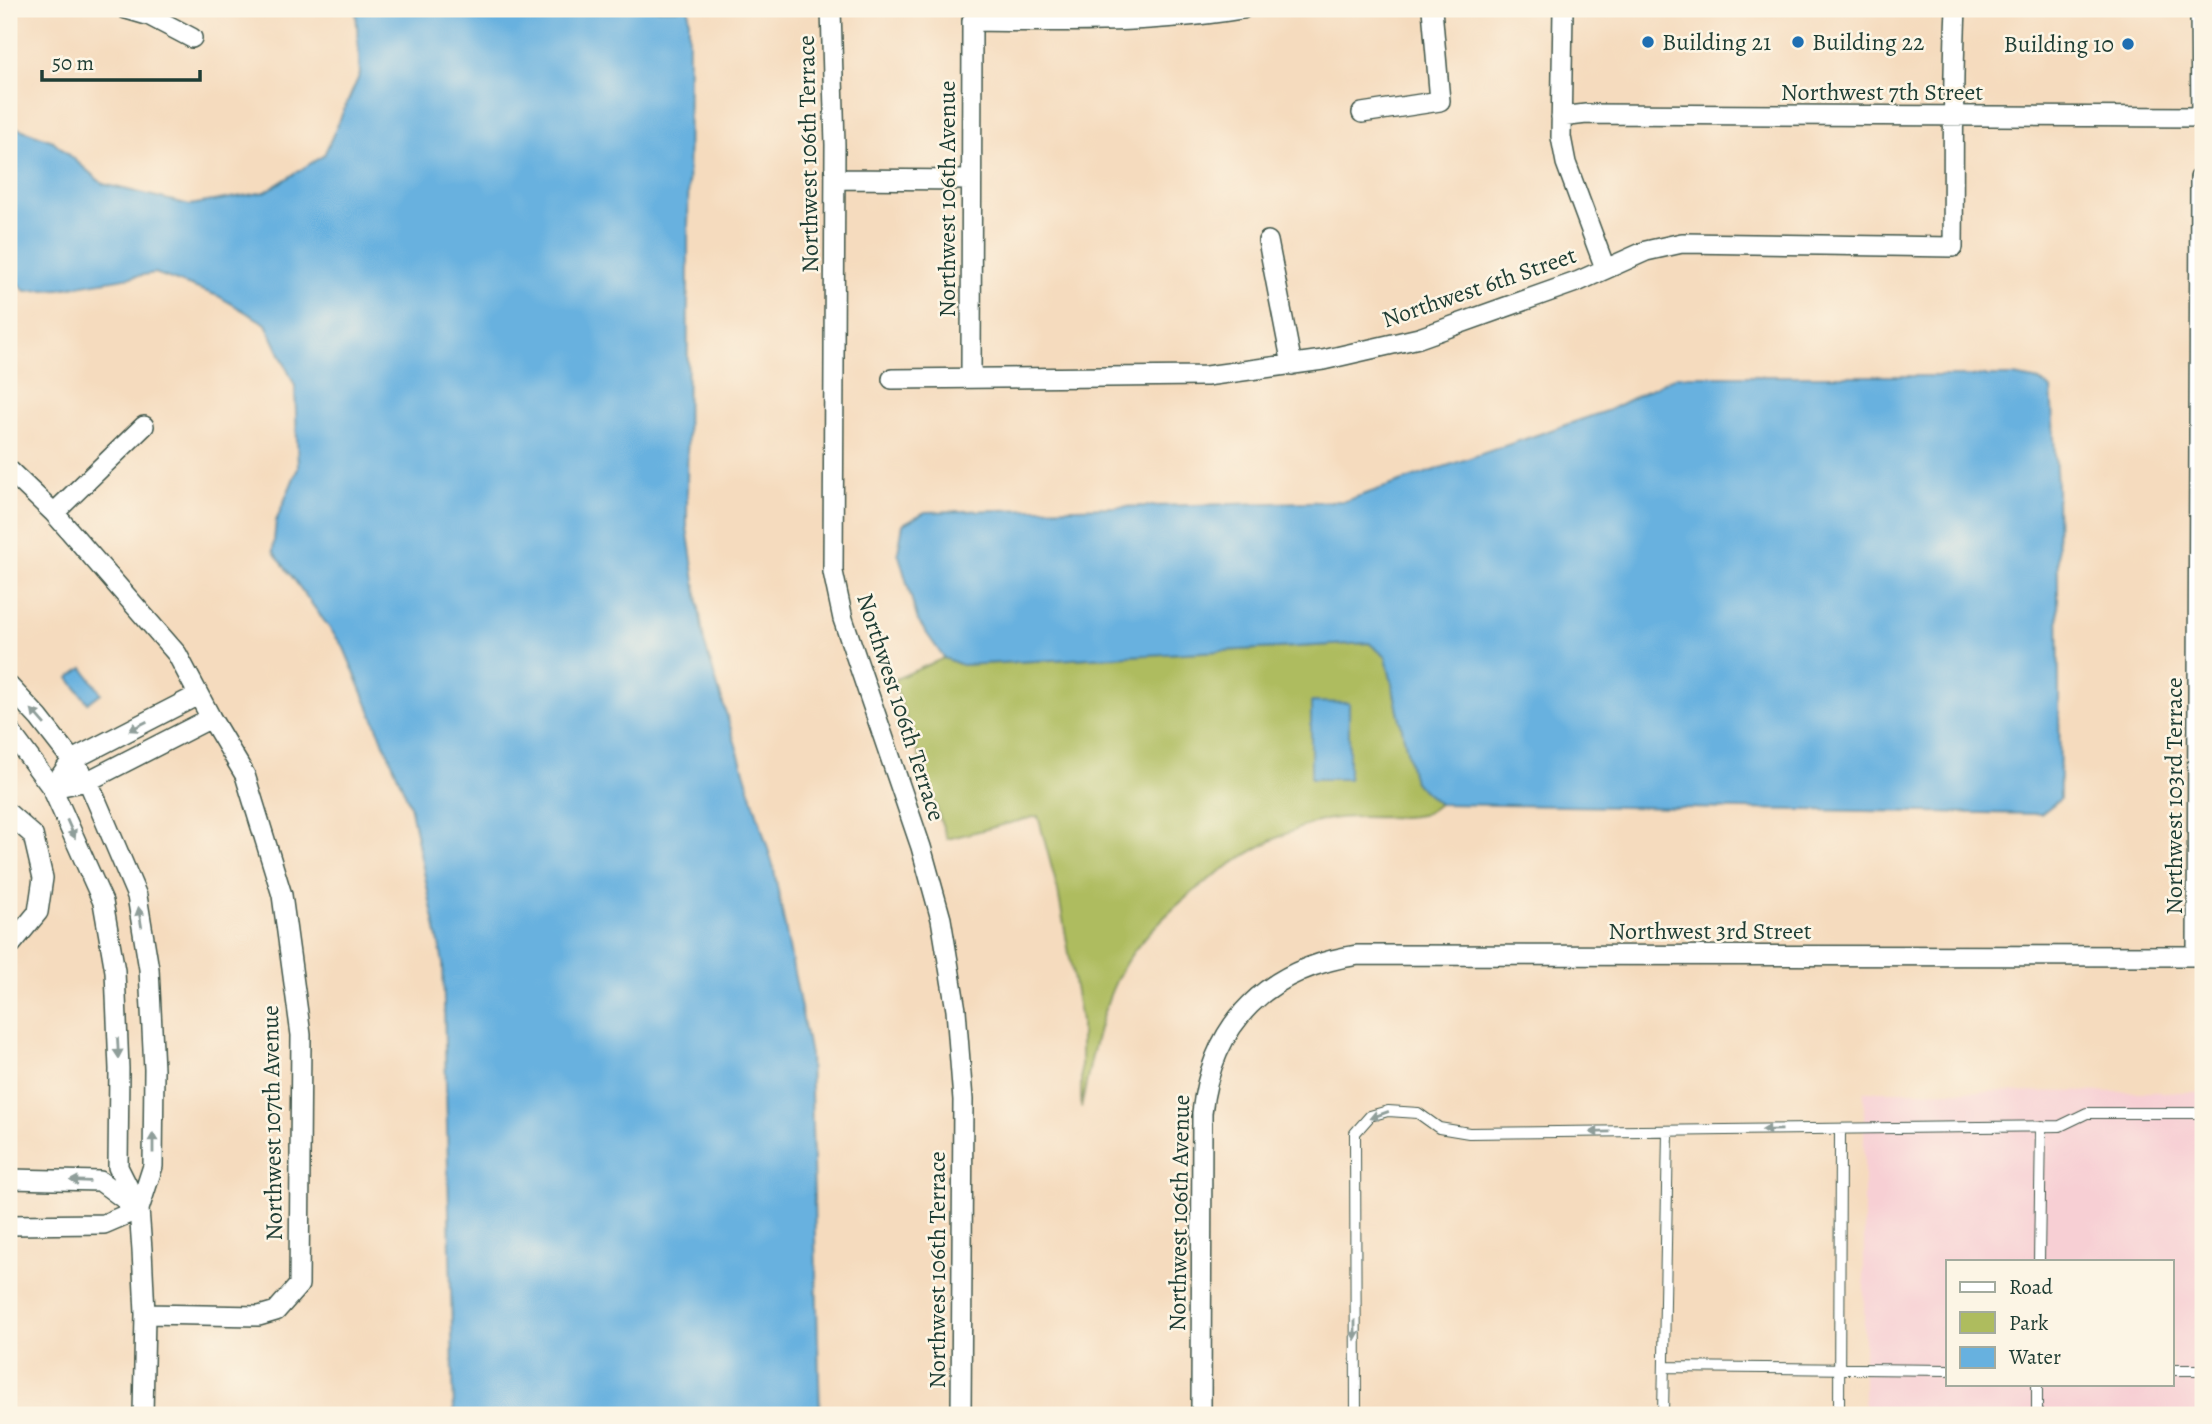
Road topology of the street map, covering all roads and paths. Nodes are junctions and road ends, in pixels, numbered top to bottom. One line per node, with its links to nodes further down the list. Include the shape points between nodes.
1 (126, 9): 8 (street)
2 (831, 9): 13 (street, Northwest 106th Terrace)
3 (1242, 9): 15 (street, Northwest 106th Avenue, via 1166,20 972,21)
4 (1433, 9): 9 (street, via 1440,101)
5 (1563, 9): 10 (street)
6 (1956, 9): 11 (street)
7 (2200, 9): 12 (street)
8 (192, 37)
9 (1362, 113)
10 (1561, 117): 11 (street, Northwest 7th Street); 17 (street, via 1566,163)
11 (1954, 117): 12 (street, Northwest 7th Street); 17 (street, Northwest 6th Street, via 1953,247 1682,243 1646,251)
12 (2202, 117)
13 (835, 178): 15 (street); 51 (street, Northwest 106th Terrace, via 833,572 844,619 938,907 954,997 962,1100)
14 (2203, 178): 33 (street, Northwest 103rd Terrace)
15 (971, 180): 19 (street, Northwest 106th Avenue)
16 (1268, 241): 18 (street)
17 (1605, 268): 18 (street, Northwest 6th Street, via 1419,338)
18 (1292, 365): 19 (street, Northwest 6th Street, via 1206,376)
19 (971, 378): 20 (street, Northwest 6th Street)
20 (892, 379)
21 (144, 426): 23 (street)
22 (9, 470): 23 (street, Northwest 107th Avenue)
23 (54, 513): 25 (street, Northwest 107th Avenue, via 177,654)
24 (9, 686): 28 (street, one-way to 24)
25 (198, 695): 26 (street, Northwest 107th Avenue); 28 (street, one-way to 28)
26 (211, 718): 29 (street); 43 (street, Northwest 107th Avenue, via 245,775 282,895 301,1035 299,1285 276,1311 259,1316)
27 (9, 730): 30 (street)
28 (72, 760): 29 (street); 30 (street)
29 (88, 781): 30 (street); 40 (street, one-way to 29, via 153,1166 149,970 137,896)
30 (52, 788): 40 (street, one-way to 40, via 103,902 115,971 118,1167)
31 (9, 814): 32 (street, via 33,835 43,877 38,912)
32 (9, 947)
33 (2200, 956): 34 (street, Northwest 3rd Street, via 1358,955 1323,961 1289,975)
34 (1236, 1019): 52 (street, Northwest 106th Avenue, via 1215,1055 1202,1113)
35 (2203, 1113): 36 (lane, via 2087,1113 2060,1125)
36 (2041, 1126): 37 (lane); 42 (lane)
37 (1840, 1129): 38 (lane, one-way to 38); 45 (lane)
38 (1668, 1131): 44 (lane); 53 (lane, one-way to 53, via 1468,1133 1439,1128 1418,1113 1388,1111 1370,1116 1355,1133)
39 (9, 1179): 40 (street, one-way to 39, via 100,1181)
40 (139, 1209): 41 (street, via 104,1224); 43 (street)
41 (9, 1225)
42 (2039, 1260)
43 (145, 1314): 50 (street)
44 (1664, 1367): 45 (lane); 54 (lane)
45 (1839, 1370): 46 (lane); 55 (lane)
46 (1946, 1370)
47 (2174, 1370): 48 (lane)
48 (2203, 1370)
49 (2037, 1386): 56 (lane)
50 (143, 1415)
51 (961, 1415)
52 (1201, 1415)
53 (1356, 1415)
54 (1663, 1415)
55 (1839, 1415)
56 (2037, 1415)

